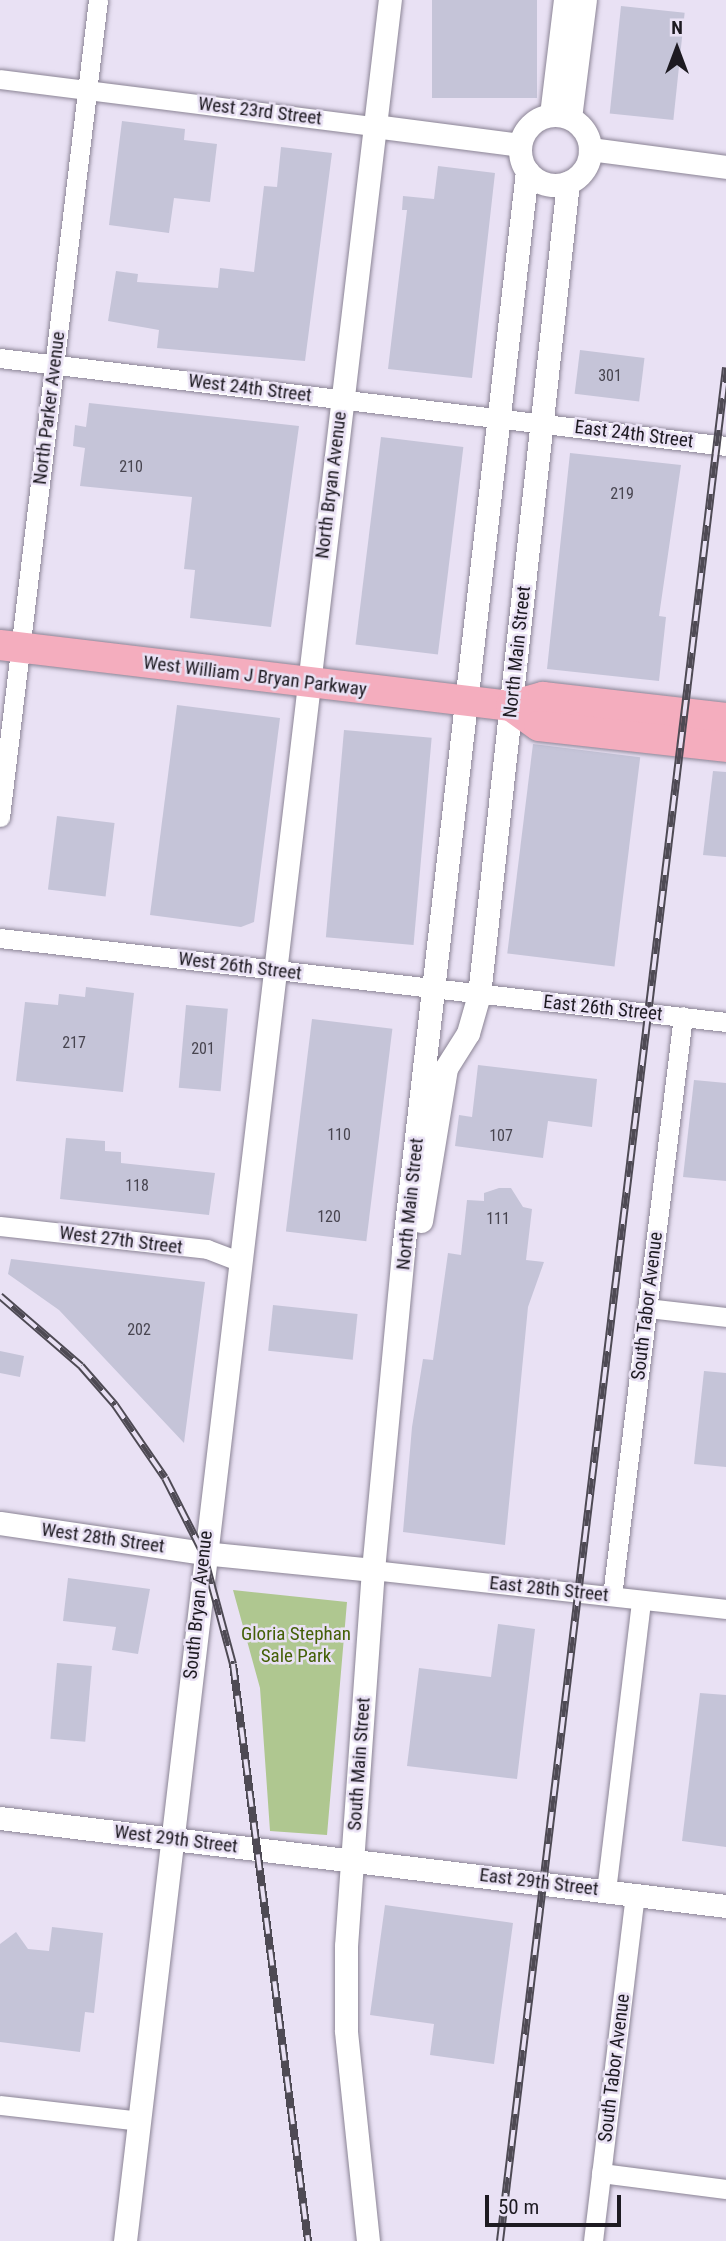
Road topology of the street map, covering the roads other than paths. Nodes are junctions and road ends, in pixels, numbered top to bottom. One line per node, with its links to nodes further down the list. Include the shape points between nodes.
1 (98, 0): 6 (street, North Parker Avenue)
2 (390, 0): 8 (street, North Bryan Avenue)
3 (565, 0): 7 (street)
4 (586, 0): 7 (street)
5 (0, 79): 6 (street, West 23rd Street)
6 (87, 89): 8 (street, West 23rd Street); 15 (street, North Parker Avenue)
7 (560, 116): 9 (street, via 530,125); 10 (street, via 586,133)
8 (374, 126): 9 (street, West 23rd Street); 16 (street, North Bryan Avenue)
9 (520, 145): 12 (street)
10 (590, 149): 11 (street); 13 (street, via 583,171)
11 (726, 167)
12 (527, 171): 13 (street, via 546,184); 17 (street, North Main Street)
13 (568, 183): 18 (street, North Main Street)
14 (0, 358): 15 (street, West 24th Street)
15 (54, 365): 16 (street, West 24th Street); 20 (street, North Parker Avenue)
16 (342, 399): 17 (street, West 24th Street); 21 (street, North Bryan Avenue)
17 (498, 418): 18 (street, West 24th Street); 22 (street, North Main Street)
18 (541, 422): 19 (street, East 24th Street); 23 (street, North Main Street)
19 (726, 446)
20 (10, 646): 21 (main road, West William J Bryan Parkway); 26 (street, North Parker Avenue)
21 (307, 682): 22 (main road, West William J Bryan Parkway); 28 (street, North Bryan Avenue)
22 (466, 701): 23 (main road, West William J Bryan Parkway); 29 (street, North Main Street)
23 (511, 706): 24 (main road, via 544,697); 25 (main road, via 538,726); 30 (street, North Main Street)
24 (726, 718)
25 (726, 747)
26 (0, 817)
27 (0, 937): 28 (street, West 26th Street)
28 (275, 970): 29 (street, West 26th Street); 34 (street, South Bryan Avenue)
29 (434, 989): 30 (street, West 26th Street); 35 (street, North Main Street)
30 (479, 995): 31 (street, East 26th Street); 35 (street, North Main Street, via 468,1033 446,1068 416,1256)
31 (683, 1016): 32 (street, East 26th Street); 36 (street, South Tabor Avenue)
32 (726, 1022)
33 (0, 1226): 34 (street, West 27th Street, via 206,1250)
34 (239, 1261): 39 (street, South Bryan Avenue)
35 (402, 1288): 40 (street, South Main Street)
36 (647, 1308): 37 (street); 41 (street, South Tabor Avenue)
37 (726, 1317)
38 (0, 1523): 39 (street, West 28th Street)
39 (203, 1553): 40 (street, West 28th Street); 45 (street, South Bryan Avenue)
40 (373, 1570): 41 (street, East 28th Street); 46 (street, South Main Street)
41 (612, 1596): 42 (street, East 28th Street)
42 (641, 1600): 43 (street, East 28th Street); 47 (street)
43 (726, 1609)
44 (0, 1818): 45 (street, West 29th Street)
45 (175, 1838): 46 (street, West 29th Street); 51 (street, South Bryan Avenue)
46 (352, 1858): 47 (street, East 29th Street); 55 (street, South Main Street, via 346,2030)
47 (606, 1891): 48 (street, East 29th Street)
48 (635, 1895): 49 (street, East 29th Street); 52 (street, South Tabor Avenue)
49 (726, 1906)
50 (0, 2105): 51 (street)
51 (139, 2122): 54 (street, South Bryan Avenue)
52 (601, 2173): 53 (street); 56 (street, South Tabor Avenue)
53 (726, 2189)
54 (124, 2241)
55 (368, 2241)
56 (593, 2241)

